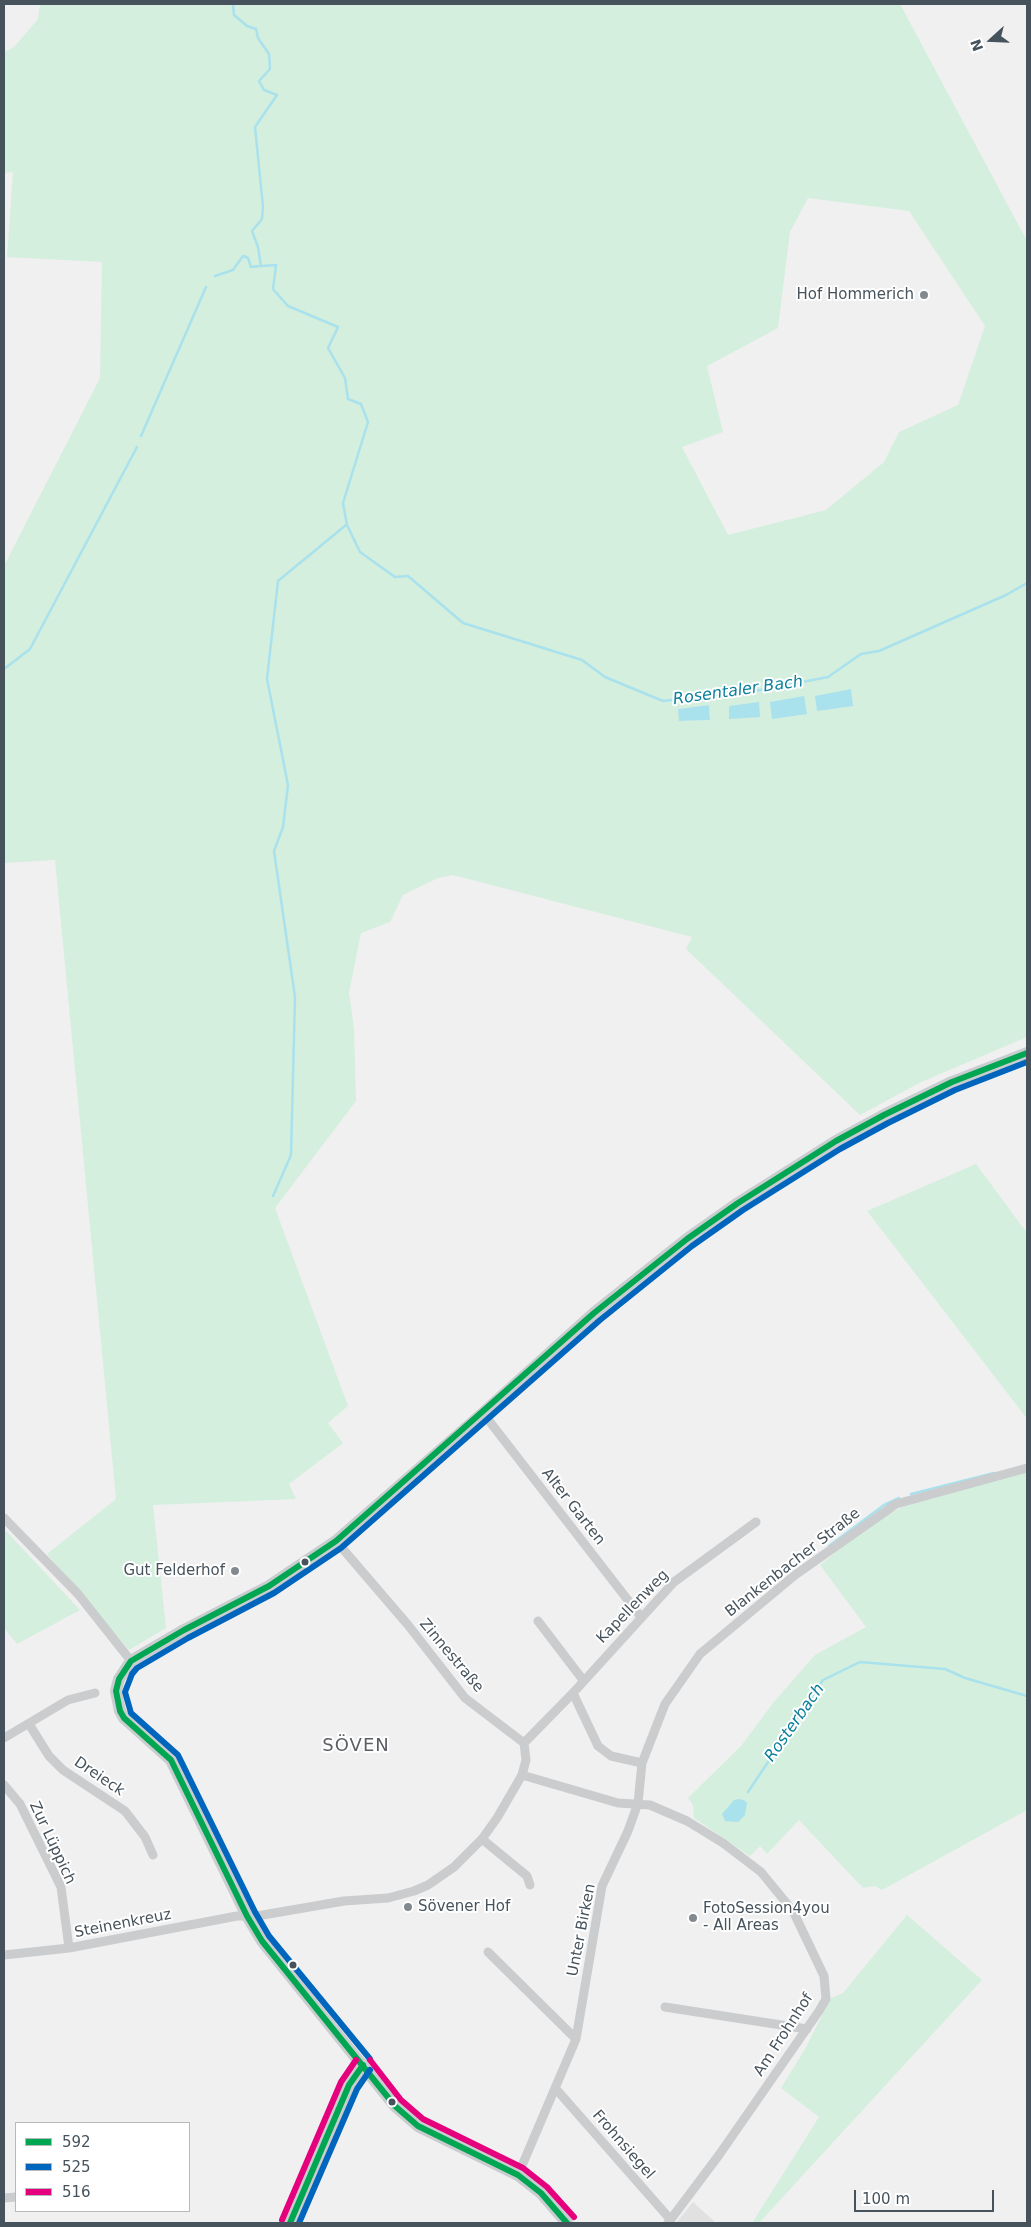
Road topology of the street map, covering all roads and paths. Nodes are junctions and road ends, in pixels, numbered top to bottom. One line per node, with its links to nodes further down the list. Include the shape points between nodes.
1 (1027, 1053): 2 (main road, via 952,1082 884,1115 836,1141 738,1203 601,1308)
2 (483, 1413): 6 (main road); 7 (street, Alter Garten)
3 (1027, 1468): 16 (street, Blankenbacher Straße, via 896,1504 795,1575 700,1654 665,1704)
4 (4, 1518): 9 (street, via 78,1594)
5 (756, 1522): 7 (street, Kapellenweg, via 674,1582)
6 (336, 1540): 9 (main road, via 269,1586); 15 (street, Zinnestraße, via 465,1698)
7 (641, 1617): 10 (street, Kapellenweg)
8 (538, 1621): 10 (street)
9 (131, 1661): 23 (main road, via 119,1679 116,1691 120,1711 170,1760)
10 (582, 1680): 12 (street, Kapellenweg)
11 (95, 1693): 13 (street, via 68,1700)
12 (573, 1693): 15 (street, Kapellenweg); 16 (street, via 598,1746 611,1756)
13 (29, 1724): 14 (street); 21 (street, Dreieck, via 49,1756 63,1770 125,1811 146,1837)
14 (4, 1738)
15 (524, 1743): 17 (street, via 526,1760)
16 (642, 1763): 19 (street, Blankenbacher Straße)
17 (522, 1775): 19 (street, Am Frohnhof, via 618,1802); 20 (street)
18 (4, 1785): 24 (street, Zur Lüppich, via 20,1804 61,1887)
19 (638, 1803): 28 (street, Am Frohnhof, via 650,1804 723,1842 761,1872 793,1910 824,1976 826,1999); 29 (street, Unter Birken, via 602,1886)
20 (482, 1840): 22 (street, via 527,1876); 23 (street, via 454,1867 414,1891 388,1898 344,1901)
21 (153, 1855)
22 (530, 1885)
23 (247, 1916): 24 (street, Steinenkreuz); 30 (main road, via 262,1941)
24 (69, 1948): 26 (street, Steinenkreuz)
25 (488, 1952): 29 (street)
26 (4, 1955)
27 (665, 2007): 28 (street)
28 (807, 2028): 33 (street, Am Frohnhof)
29 (576, 2039): 31 (street, Unter Birken)
30 (363, 2065): 32 (main road, via 396,2106 418,2126); 34 (main road, via 349,2085)
31 (556, 2089): 32 (street, Unter Birken); 33 (street, Frohnsiegel)
32 (518, 2175): 35 (main road, via 541,2193)
33 (669, 2221)
34 (290, 2223)
35 (567, 2223)

